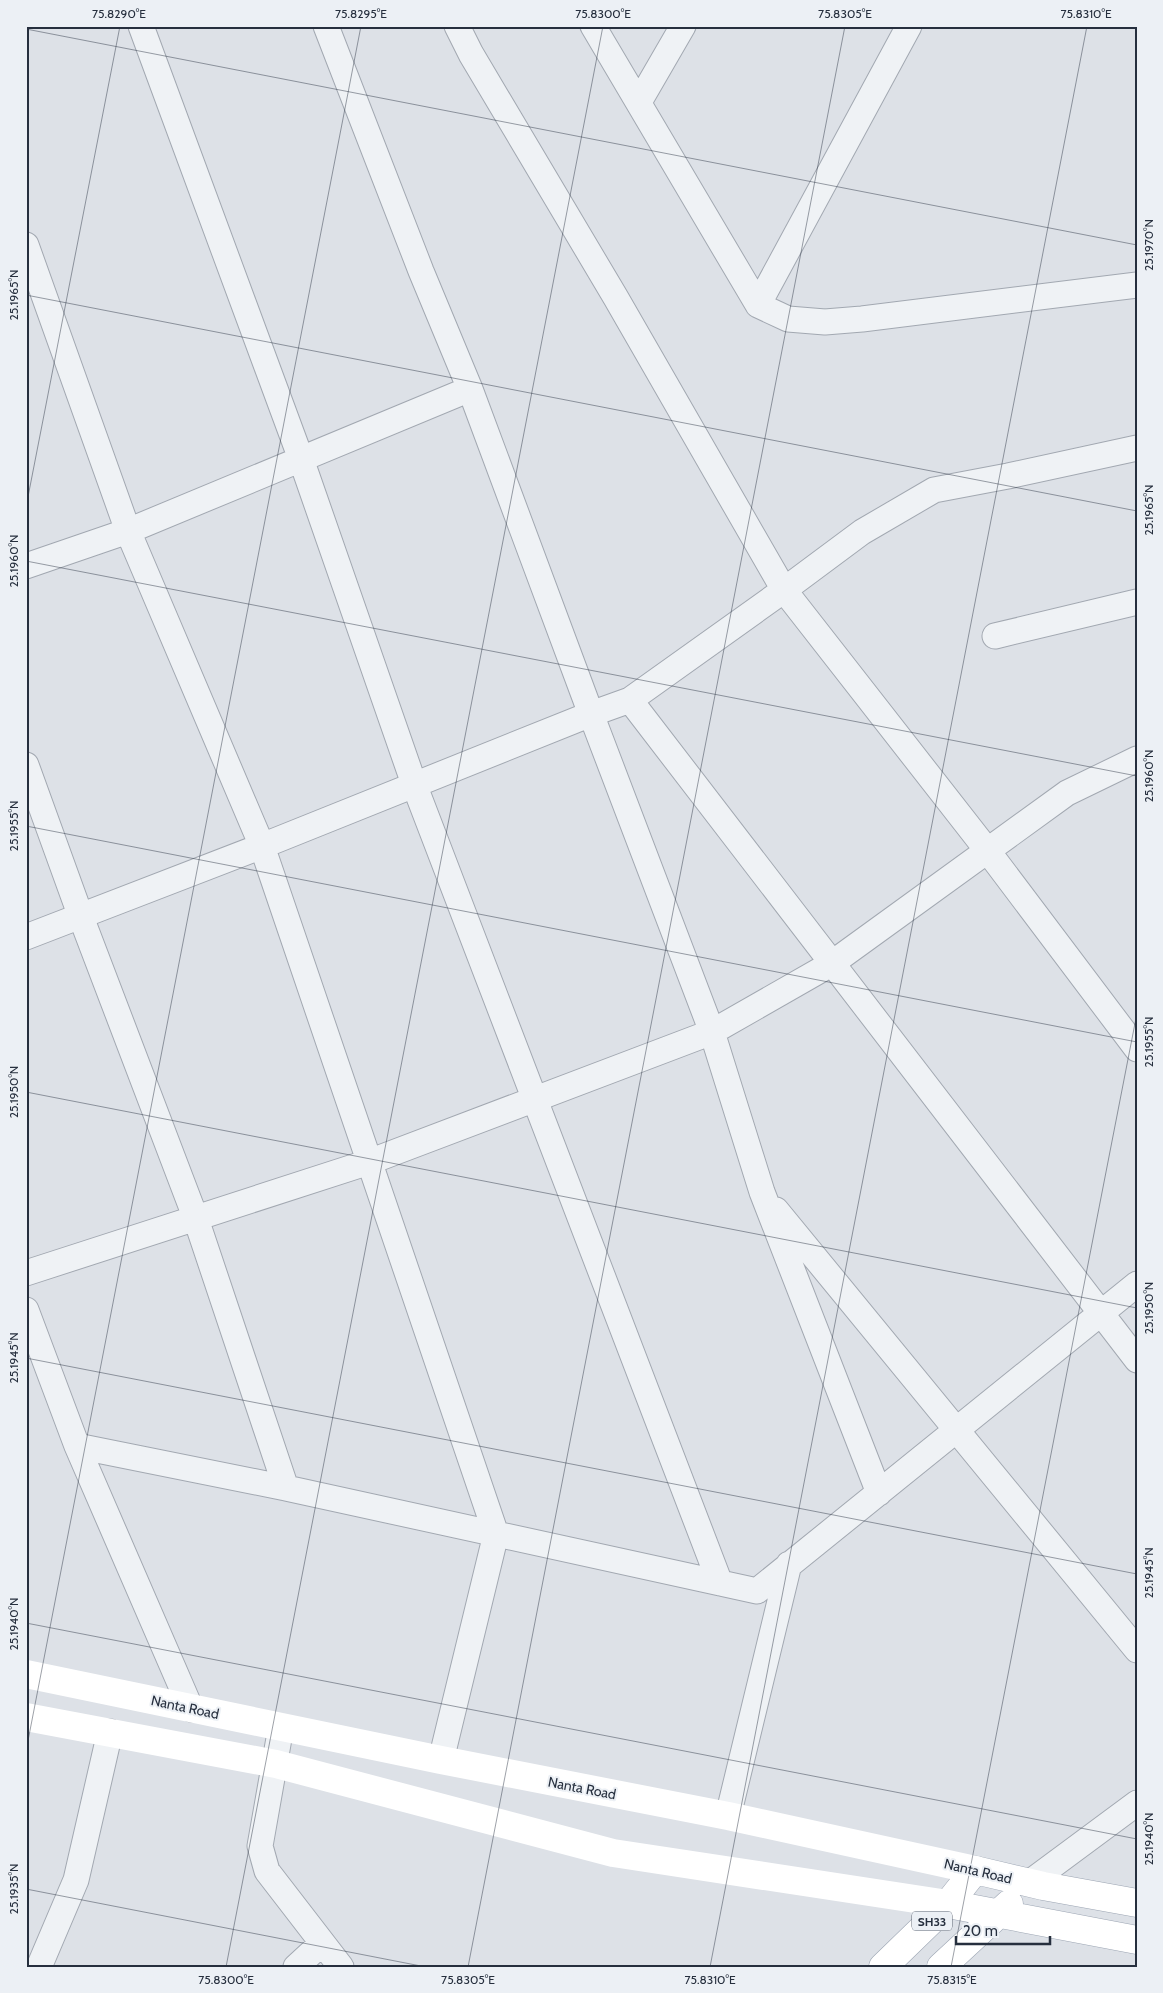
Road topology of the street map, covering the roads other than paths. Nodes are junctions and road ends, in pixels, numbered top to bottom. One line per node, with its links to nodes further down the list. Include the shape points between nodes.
1 (141, 26): 13 (street)
2 (326, 26): 11 (street)
3 (457, 26): 16 (street)
4 (593, 26): 7 (street)
5 (683, 26): 7 (street)
6 (909, 26): 10 (street)
7 (639, 102): 10 (street)
8 (26, 245): 14 (street)
9 (1137, 284): 10 (street, via 825,322 788,319)
10 (758, 305)
11 (470, 389): 13 (street); 20 (street)
12 (1137, 448): 16 (street, via 934,490 862,532)
13 (301, 459): 14 (street); 23 (street)
14 (128, 531): 15 (street); 24 (street)
15 (26, 566)
16 (784, 590): 19 (street); 25 (street)
17 (1137, 602): 18 (street)
18 (995, 636)
19 (630, 700): 20 (street); 28 (street)
20 (591, 714): 23 (street); 29 (street)
21 (1137, 759): 25 (street, via 1067,792)
22 (26, 765): 26 (street)
23 (414, 784): 24 (street); 31 (street)
24 (262, 846): 26 (street); 32 (street)
25 (987, 850): 28 (street); 30 (street)
26 (81, 917): 27 (street); 34 (street)
27 (26, 937)
28 (831, 964): 29 (street); 38 (street)
29 (712, 1032): 31 (street); 33 (street)
30 (1137, 1049)
31 (535, 1098): 32 (street); 46 (street)
32 (369, 1162): 34 (street); 44 (street)
33 (762, 1192): 40 (street); 43 (street)
34 (196, 1218): 35 (street); 42 (street)
35 (26, 1273)
36 (1137, 1284): 38 (street)
37 (26, 1310): 41 (street)
38 (1100, 1314): 39 (street); 40 (street)
39 (1137, 1360)
40 (956, 1430): 43 (street); 47 (street)
41 (77, 1446): 42 (street); 49 (street)
42 (286, 1488): 44 (street)
43 (879, 1492): 45 (street)
44 (496, 1534): 46 (street); 53 (street)
45 (789, 1564): 46 (street, via 757,1591); 56 (street)
46 (720, 1583)
47 (1137, 1650)
48 (26, 1674): 49 (main road, Nanta Road)
49 (191, 1708): 51 (main road, Nanta Road)
50 (26, 1717): 52 (main road)
51 (281, 1727): 53 (main road, Nanta Road); 54 (street)
52 (110, 1732): 54 (main road); 64 (street, via 76,1880)
53 (441, 1760): 56 (main road, Nanta Road)
54 (276, 1764): 60 (main road, via 613,1853); 63 (street, via 260,1846 267,1871)
55 (1137, 1803): 58 (street)
56 (728, 1816): 57 (main road, Nanta Road)
57 (975, 1870): 58 (main road, Nanta Road); 60 (main road, SH33)
58 (1029, 1882): 59 (main road, Nanta Road); 61 (main road, SH33)
59 (1137, 1903)
60 (948, 1904): 61 (main road, SH33); 67 (main road, SH33)
61 (1000, 1915): 62 (main road, SH33); 68 (main road, SH33)
62 (1137, 1940)
63 (322, 1943): 65 (street); 66 (street)
64 (39, 1967)
65 (296, 1967)
66 (341, 1967)
67 (883, 1967)
68 (941, 1967)

